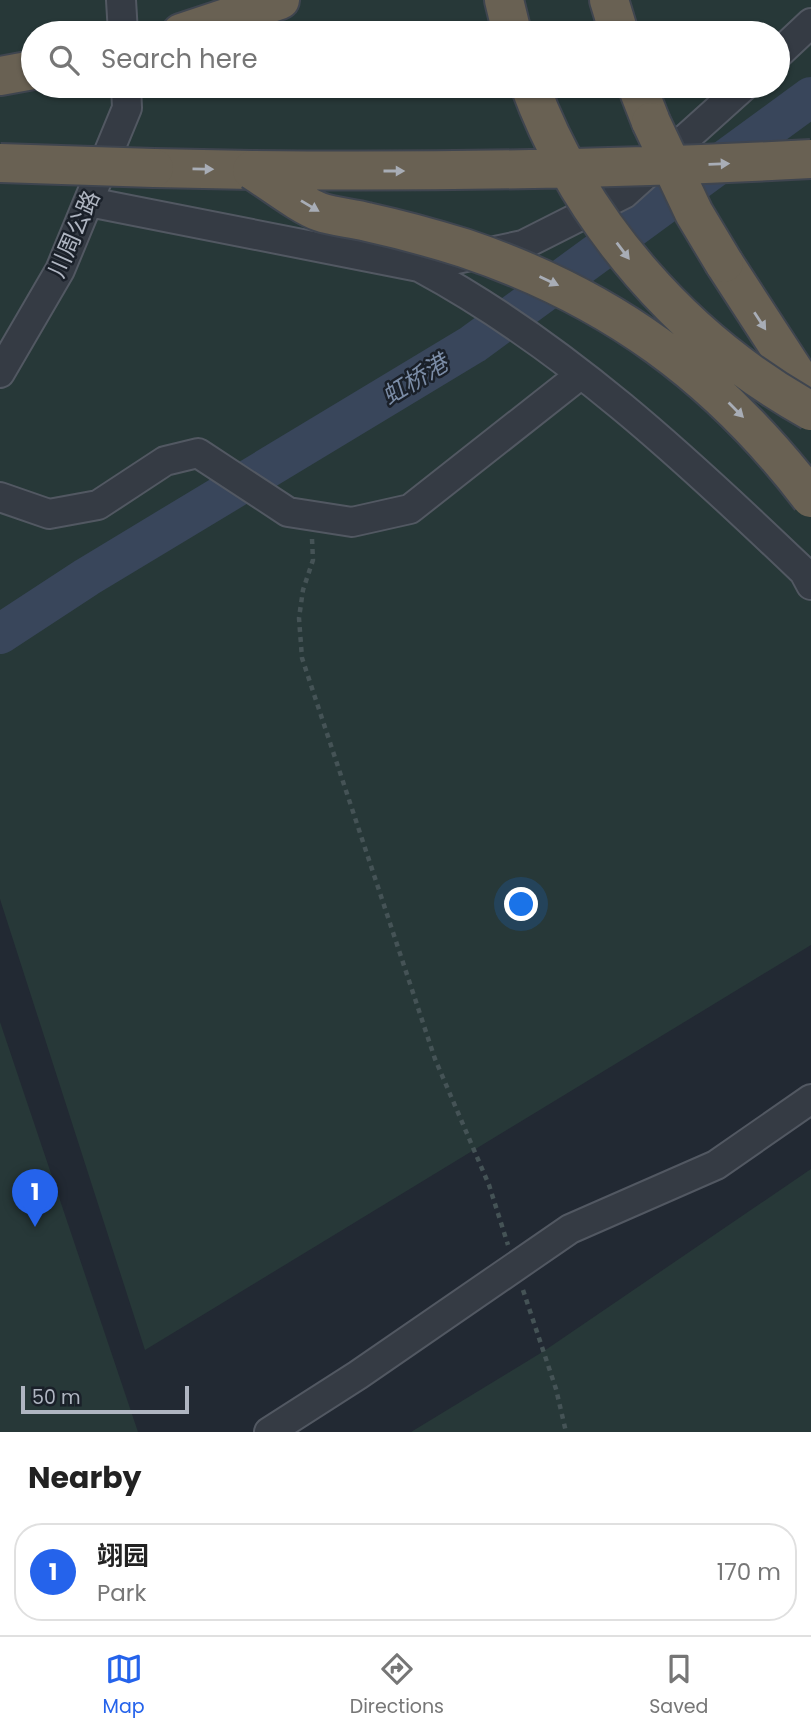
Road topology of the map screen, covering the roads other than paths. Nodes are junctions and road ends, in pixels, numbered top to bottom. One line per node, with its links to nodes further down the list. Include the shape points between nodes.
1 (121, 0): 5 (street)
2 (280, 0): 6 (highway)
3 (504, 0): 7 (highway)
4 (609, 0): 8 (highway)
5 (122, 21)
6 (217, 21)
7 (509, 21)
8 (615, 21)
9 (811, 23): 10 (street)
10 (790, 43)
11 (21, 72): 12 (highway)
12 (0, 76)
13 (127, 98): 20 (street, 川周公路, via 127,108)
14 (535, 98): 25 (highway, one-way to 25, bridge, via 576,183 629,258 683,317 725,354)
15 (642, 98): 24 (highway, one-way to 24, bridge, via 694,213)
16 (731, 98): 21 (street, via 624,194 523,246)
17 (811, 159): 19 (highway, one-way to 17, bridge, via 534,170)
18 (0, 163): 19 (highway, one-way to 19, bridge)
19 (252, 170): 27 (highway, one-way to 27, bridge, via 319,212 403,230 489,257 598,306 665,350 727,401)
20 (89, 201): 21 (street); 23 (street, 川周公路, via 60,270)
21 (419, 267): 22 (street, via 469,294)
22 (573, 369): 26 (street, via 410,509 352,523 293,513 198,453 166,461 98,505 49,514); 28 (street, via 687,461 804,572)
23 (0, 373)
24 (811, 397)
25 (811, 411)
26 (0, 496)
27 (811, 498)
28 (811, 585)
29 (811, 1099): 30 (street, via 716,1165 570,1229)
30 (269, 1432)

